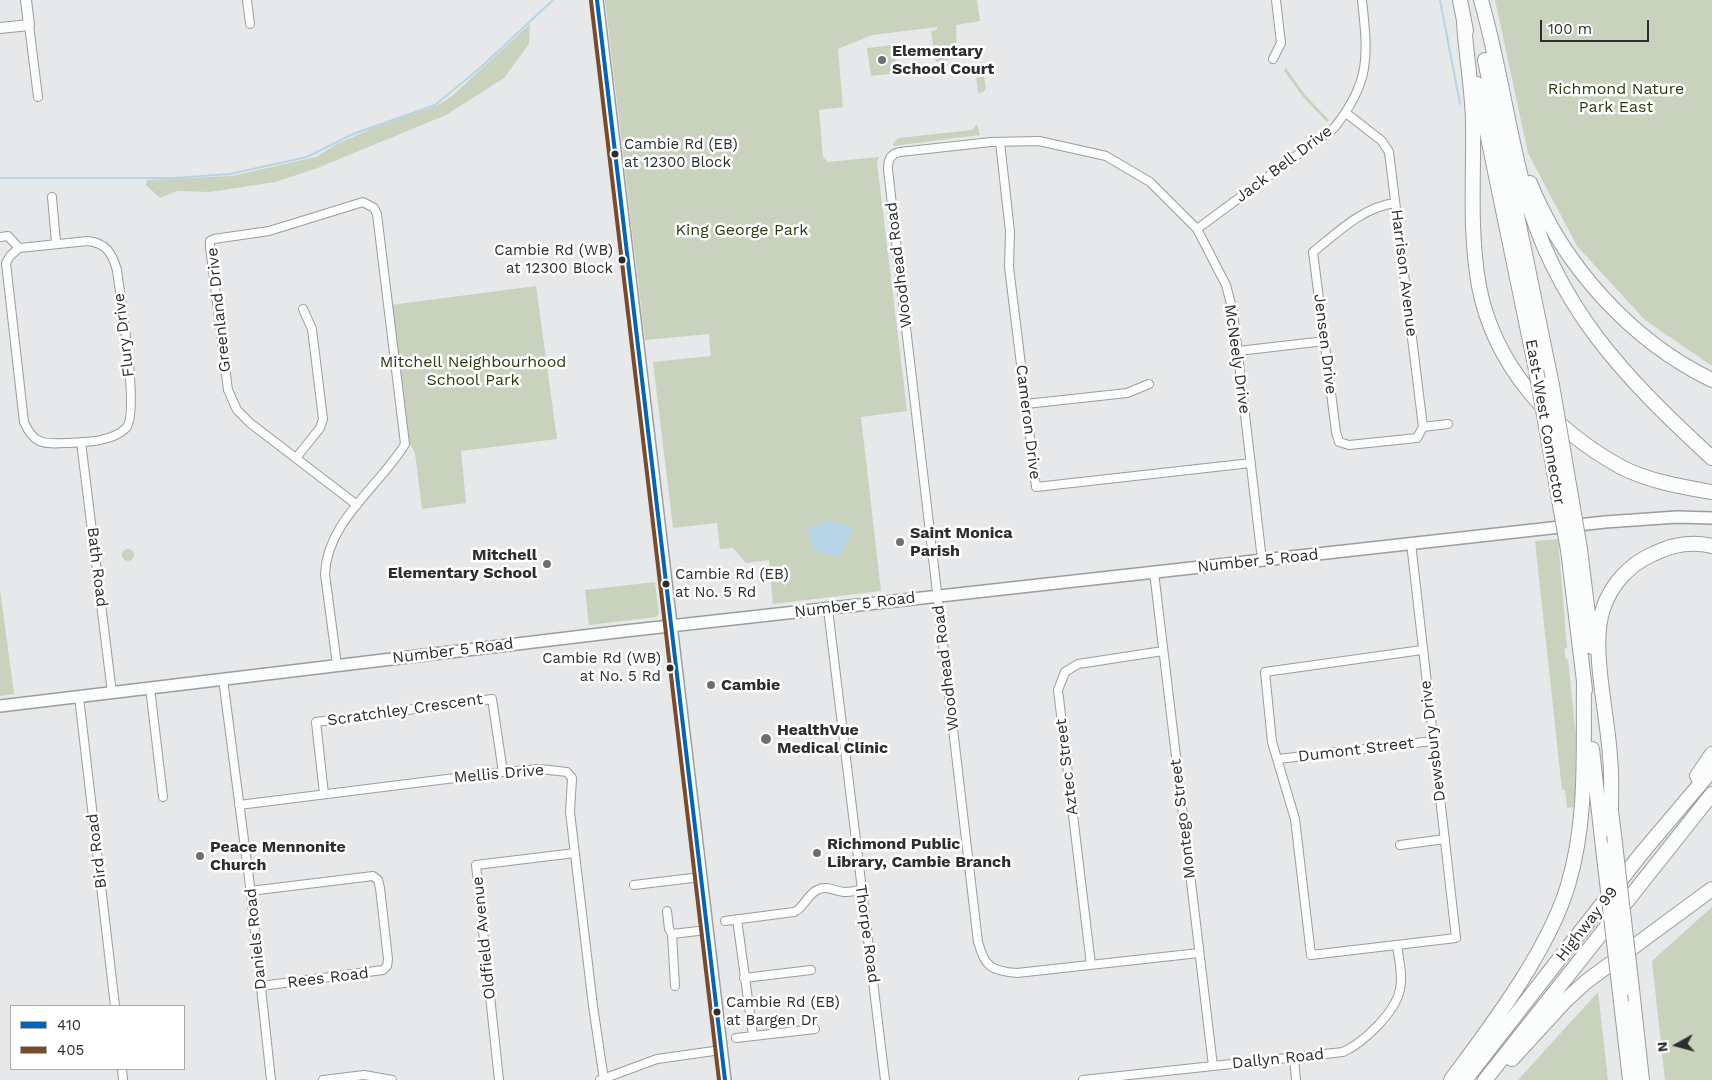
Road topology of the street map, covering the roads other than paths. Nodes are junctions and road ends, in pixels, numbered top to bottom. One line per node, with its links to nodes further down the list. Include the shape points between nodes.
1 (26, 0): 11 (street)
2 (247, 0): 10 (street)
3 (597, 0): 51 (main road)
4 (1276, 0): 13 (street, via 1281,43)
5 (1362, 0): 15 (street, Jack Bell Drive, via 1366,69 1359,92)
6 (1460, 0): 9 (highway, East-West Connector)
7 (1474, 0): 46 (highway, East-West Connector, bridge, via 1552,385)
8 (1481, 0): 16 (highway)
9 (1464, 22): 41 (highway, via 1473,118 1473,224 1479,286 1495,335 1516,376 1530,395 1574,437 1623,467 1665,482); 46 (highway, East-West Connector, bridge)
10 (250, 24)
11 (29, 25): 12 (street); 14 (street)
12 (0, 28)
13 (1273, 59)
14 (38, 97)
15 (1346, 114): 20 (street, Harrison Avenue, via 1382,141 1389,152); 21 (street, Jack Bell Drive, via 1334,128)
16 (1512, 137): 30 (highway, via 1547,218 1576,266 1624,319 1664,350); 39 (highway, via 1537,229 1584,321 1644,394)
17 (1000, 142): 18 (street, McNeely Drive, via 900,152); 21 (street, McNeely Drive, via 1039,141 1106,156 1150,182); 32 (street, Cameron Drive, via 1010,232 1009,268)
18 (892, 156): 49 (street, Woodhead Road, via 888,161 890,186)
19 (52, 197): 23 (street)
20 (1395, 203): 28 (street, Jensen Drive, via 1382,205 1352,221 1314,252); 35 (street, Harrison Avenue)
21 (1197, 228): 29 (street, McNeely Drive, via 1226,284)
22 (0, 237): 24 (street, via 8,236)
23 (56, 243): 24 (street, Flury Drive); 37 (street, Flury Drive, via 98,242 112,255 117,270 132,397 130,420 120,433)
24 (19, 248): 26 (street)
25 (0, 255): 26 (street)
26 (6, 263): 37 (street, Flury Drive, via 24,422 29,434 35,440 51,444)
27 (303, 309): 38 (street, via 312,329 323,419 320,428)
28 (1324, 341): 29 (street); 35 (street, Jensen Drive, via 1339,442 1349,445 1417,438)
29 (1238, 351): 40 (street, McNeely Drive)
30 (1712, 380)
31 (1149, 384): 32 (street, via 1128,393)
32 (1026, 404): 40 (street, Cameron Drive, via 1036,487)
33 (250, 423): 36 (street); 38 (street, Greenland Drive); 42 (street, Greenland Drive, via 237,410 228,390 210,242 269,231 351,204 369,204 377,214 404,444)
34 (1448, 424): 35 (street)
35 (1423, 427)
36 (243, 430)
37 (81, 442): 58 (street, Bath Road)
38 (296, 458): 42 (street, Greenland Drive)
39 (1712, 458)
40 (1250, 463): 47 (street, McNeely Drive)
41 (1712, 492)
42 (357, 505): 54 (street, Greenland Drive, via 340,529 325,562)
43 (1712, 518): 44 (main road, Number 5 Road, via 1630,519)
44 (1411, 543): 47 (main road, Number 5 Road); 52 (street, Dewsbury Drive)
45 (1712, 546): 70 (highway, via 1683,544 1642,558 1623,574 1602,609 1600,654 1610,758)
46 (1574, 549): 56 (highway, East-West Connector); 70 (highway, East-West Connector)
47 (1262, 560): 48 (main road, Number 5 Road)
48 (1154, 572): 49 (main road, Number 5 Road); 53 (street, Montego Street)
49 (938, 596): 50 (main road, Number 5 Road); 87 (street, Woodhead Road, via 981,954 986,963 999,972)
50 (828, 609): 51 (main road, Number 5 Road); 78 (street, Thorpe Road)
51 (672, 625): 54 (main road, Number 5 Road); 75 (main road)
52 (1422, 650): 61 (street, Dewsbury Drive); 63 (street, via 1265,672 1272,742)
53 (1163, 652): 86 (street, Montego Street); 87 (street, Aztec Street, via 1078,664 1065,672 1058,690)
54 (337, 665): 55 (main road, Number 5 Road)
55 (223, 679): 57 (main road, Number 5 Road); 69 (street, Daniels Road)
56 (1584, 681): 108 (highway, via 1582,805 1568,885 1554,922 1524,974); 112 (highway, East-West Connector, bridge)
57 (150, 688): 58 (main road, Number 5 Road); 68 (street)
58 (112, 693): 59 (main road, Number 5 Road)
59 (79, 697): 60 (main road, Number 5 Road); 92 (street, Bird Road)
60 (0, 706)
61 (1433, 741): 63 (street, Dumont Street); 71 (street, Dewsbury Drive)
62 (1712, 754): 74 (highway)
63 (1278, 759): 85 (street, via 1295,819 1310,955)
64 (1712, 770): 74 (highway, Highway 99)
65 (503, 772): 66 (street, Mellis Drive); 66 (street, Scratchley Crescent, via 492,699 316,722); 73 (street, Mellis Drive, via 563,770 571,775 570,812)
66 (324, 794): 69 (street, Mellis Drive)
67 (1712, 794): 110 (highway, Highway 99)
68 (163, 797)
69 (239, 805): 79 (street, Daniels Road)
70 (1611, 811): 113 (highway, East-West Connector, bridge)
71 (1445, 839): 72 (street); 85 (street, Dewsbury Drive, via 1456,938)
72 (1400, 845)
73 (575, 853): 102 (street, Oldfield Avenue, via 476,865); 103 (street, Mellis Drive)
74 (1641, 854): 109 (highway, Highway 99)
75 (701, 877): 76 (street); 83 (main road)
76 (634, 885)
77 (1712, 889): 111 (highway, via 1566,1000)
78 (861, 890): 81 (street, via 819,889 794,912); 105 (street, Thorpe Road)
79 (250, 891): 90 (street, Daniels Road); 90 (street, Rees Road, via 373,876 378,880 383,914 388,959 383,970)
80 (667, 911): 84 (street)
81 (737, 919): 82 (street); 89 (street)
82 (724, 921)
83 (707, 930): 84 (street); 96 (main road)
84 (672, 934): 91 (street)
85 (1397, 946): 97 (street, Dallyn Road, via 1400,989 1394,1003 1368,1036 1343,1052)
86 (1200, 953): 87 (street, Woodhead Road); 98 (street, Montego Street)
87 (1091, 965)
88 (812, 970): 89 (street)
89 (744, 978): 94 (street)
90 (261, 986): 99 (street, Daniels Road)
91 (675, 986)
92 (115, 1005)
93 (815, 1028): 94 (street)
94 (753, 1036): 95 (street)
95 (736, 1038)
96 (721, 1050): 103 (street, via 657,1059); 104 (main road)
97 (1294, 1058): 98 (street, Dallyn Road); 107 (street)
98 (1213, 1066): 106 (street, Dallyn Road)
99 (271, 1080)
100 (323, 1080): 101 (street, via 364,1075)
101 (392, 1080)
102 (499, 1080)
103 (602, 1080)
104 (725, 1080)
105 (885, 1080)
106 (1083, 1080)
107 (1296, 1080)
108 (1451, 1080)
109 (1465, 1080)
110 (1485, 1080)
111 (1493, 1080)
112 (1630, 1080)
113 (1642, 1080)

